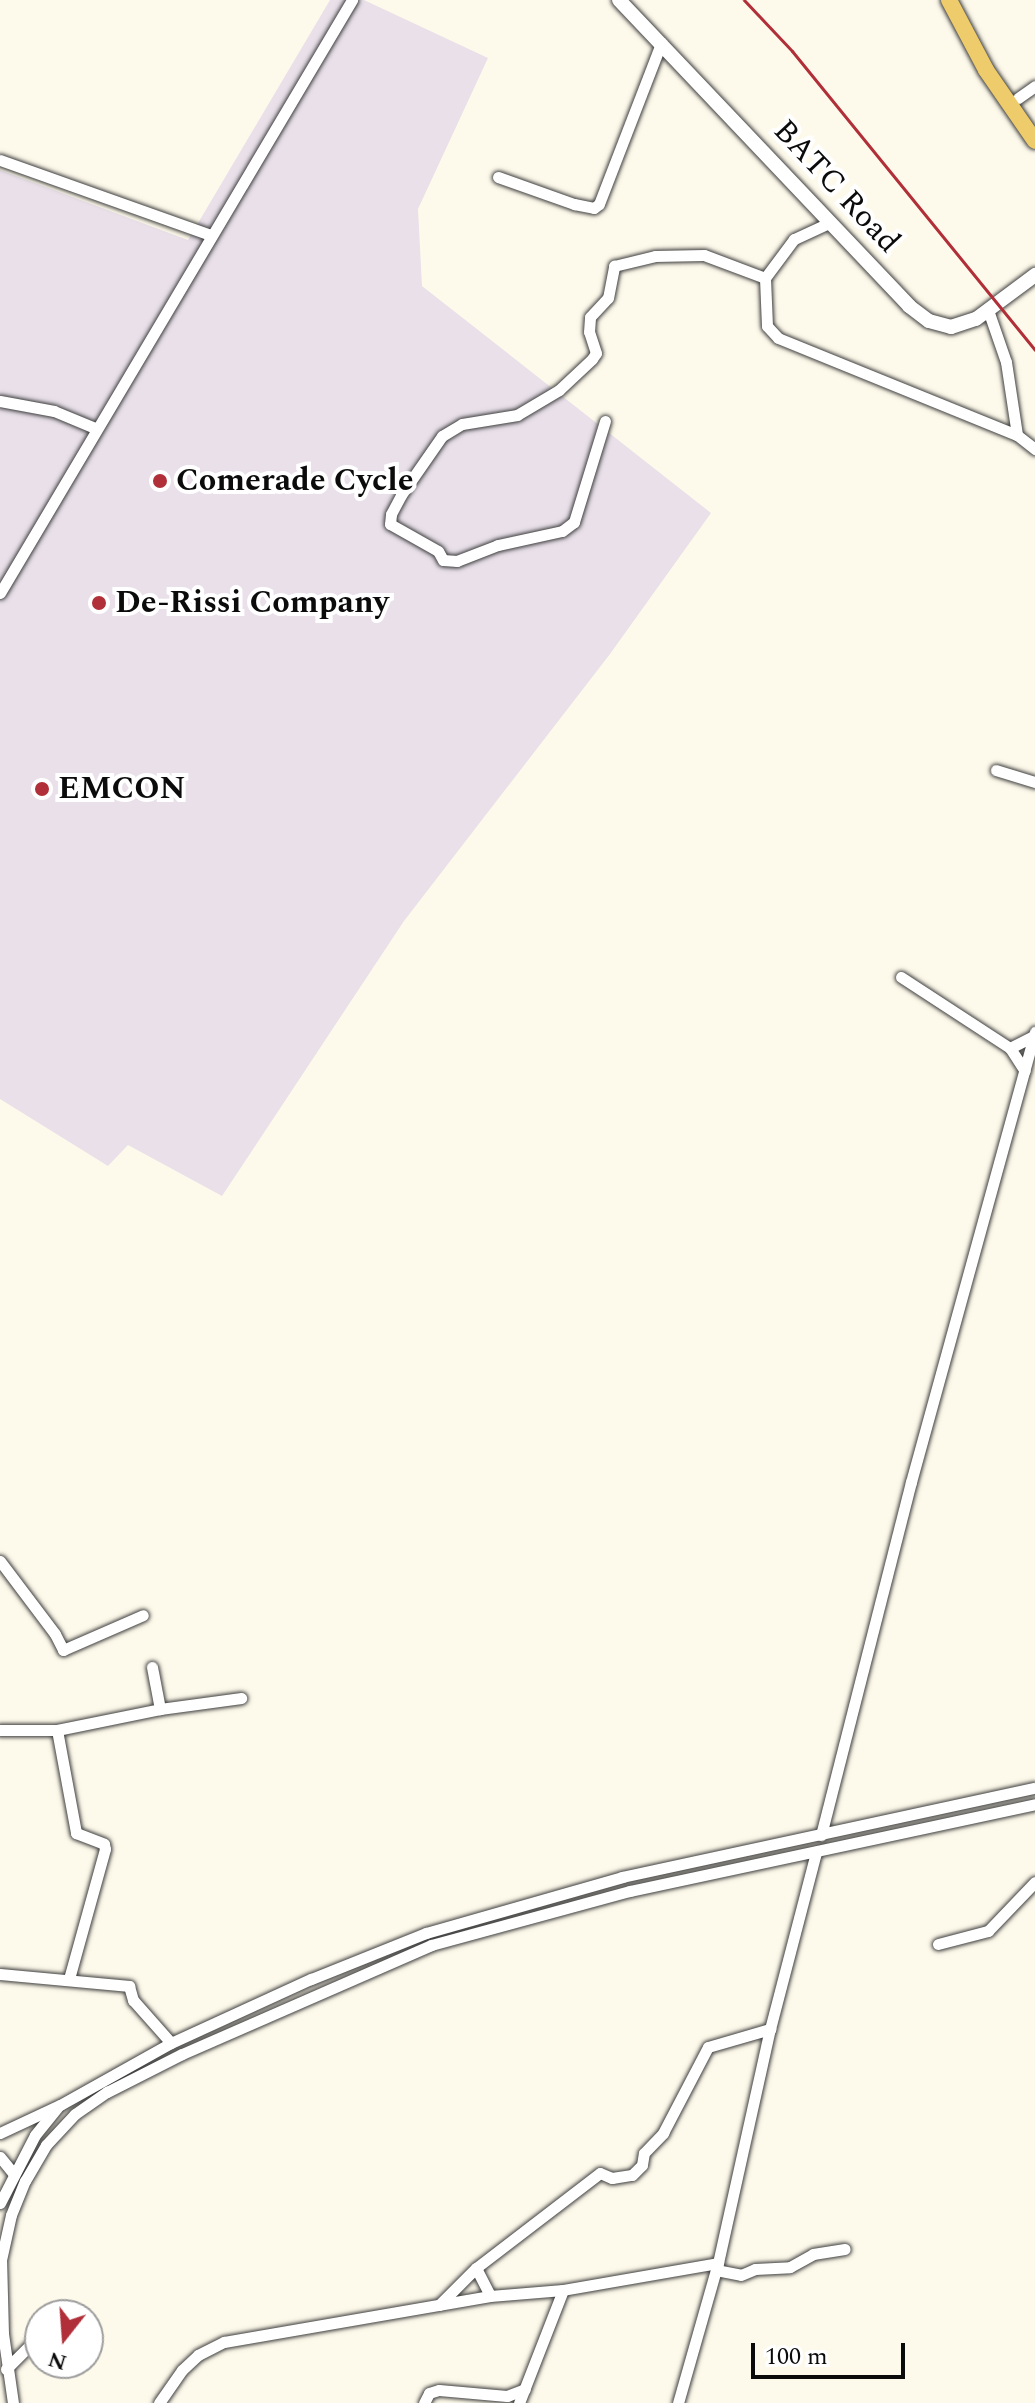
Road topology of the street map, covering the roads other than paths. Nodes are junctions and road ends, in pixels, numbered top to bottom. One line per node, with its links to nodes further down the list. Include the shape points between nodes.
1 (352, 0): 13 (street)
2 (619, 0): 5 (street, BATC Road)
3 (949, 0): 9 (main road, via 986,70)
4 (961, 0): 7 (main road)
5 (661, 43): 11 (street, via 599,204 574,204); 12 (street, BATC Road)
6 (1035, 86): 7 (street)
7 (1018, 98): 8 (main road)
8 (1035, 121)
9 (1035, 141)
10 (0, 160): 13 (street)
11 (498, 177)
12 (831, 222): 15 (street, via 794,239); 16 (street, BATC Road, via 929,321 951,327)
13 (211, 235): 19 (street)
14 (1035, 275): 16 (street, BATC Road)
15 (765, 278): 18 (street, via 704,255 655,256 614,266 608,298 590,317 596,353 592,359 559,390 517,415 462,424 442,436 401,495 390,524 438,551 443,560 457,561 498,545 562,531 574,522); 20 (street, via 767,326 778,338)
16 (988, 310): 20 (street, via 1006,362)
17 (0, 401): 19 (street, via 54,411)
18 (605, 421)
19 (95, 428): 22 (street)
20 (1017, 435): 21 (street)
21 (1035, 449)
22 (0, 593)
23 (996, 770): 24 (street)
24 (1035, 782)
25 (901, 977): 27 (street)
26 (1034, 1034): 27 (street); 28 (street)
27 (1010, 1048): 28 (street)
28 (1025, 1071): 40 (street, via 911,1482)
29 (0, 1561): 30 (street, via 63,1650)
30 (143, 1615)
31 (152, 1667): 33 (street)
32 (241, 1698): 33 (street)
33 (160, 1709): 35 (street)
34 (0, 1730): 35 (street)
35 (57, 1730): 45 (street, via 76,1833 105,1849)
36 (1035, 1788): 37 (street)
37 (1005, 1794): 39 (street); 40 (street)
38 (1035, 1804): 39 (street)
39 (1007, 1810): 41 (street)
40 (821, 1835): 47 (street, via 622,1877 426,1933)
41 (816, 1852): 46 (street); 58 (street, via 630,1891 431,1945 140,2073 59,2127 34,2162 6,2235)
42 (1035, 1882): 43 (street, via 988,1931)
43 (938, 1944)
44 (0, 1974): 45 (street)
45 (69, 1979): 47 (street, via 129,1986 133,2000)
46 (770, 2029): 54 (street); 55 (street, via 708,2047 663,2133 632,2175 612,2178 600,2173)
47 (171, 2043): 48 (street)
48 (60, 2105): 49 (street); 51 (street)
49 (0, 2133)
50 (0, 2157): 51 (street)
51 (13, 2173): 52 (street)
52 (0, 2203)
53 (845, 2249): 54 (street, via 813,2254 790,2267 741,2275)
54 (717, 2266): 56 (street); 68 (street)
55 (476, 2268): 57 (street); 59 (street)
56 (563, 2290): 57 (street); 63 (street)
57 (490, 2296): 59 (street)
58 (1, 2301): 61 (street)
59 (438, 2305): 65 (street, via 224,2342 182,2370)
60 (24, 2351): 61 (street)
61 (6, 2369): 62 (street)
62 (4, 2382): 64 (street)
63 (525, 2389): 66 (street, via 507,2396 439,2390 429,2393); 67 (street)
64 (13, 2403)
65 (159, 2403)
66 (424, 2403)
67 (519, 2403)
68 (678, 2403)

